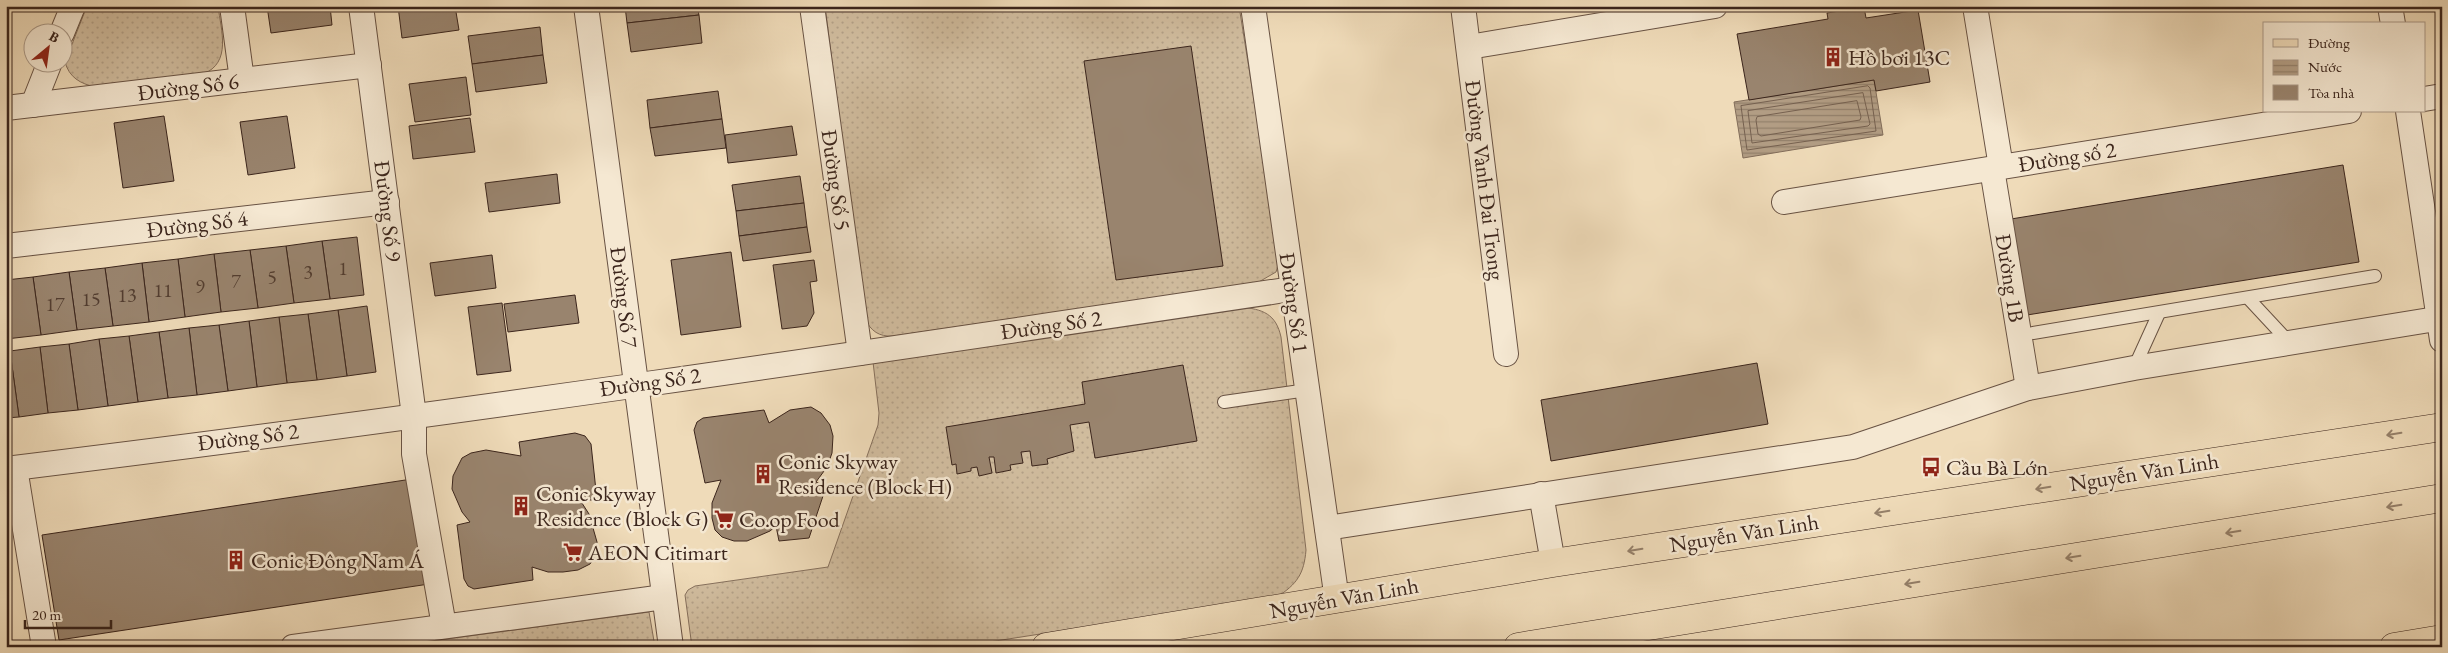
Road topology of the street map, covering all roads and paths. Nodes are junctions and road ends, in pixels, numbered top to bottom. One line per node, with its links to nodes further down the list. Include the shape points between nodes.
1 (74, 6): 11 (street)
2 (232, 6): 16 (street)
3 (361, 6): 14 (street, Đường Số 9)
4 (586, 6): 37 (street, Đường Số 7)
5 (812, 6): 34 (street, Đường Số 5)
6 (1253, 6): 28 (street, Đường Số 1)
7 (1463, 6): 13 (street, Đường Vành Đai Trong)
8 (1715, 6): 13 (street)
9 (1975, 6): 23 (street, Đường 1B)
10 (2390, 6): 12 (street)
11 (67, 22)
12 (2393, 22)
13 (1468, 47): 35 (street, Đường Vành Đai Trong)
14 (369, 65): 16 (street, Đường Số 6); 24 (street, Đường Số 9)
15 (46, 72): 19 (street)
16 (242, 80): 19 (street, Đường Số 6)
17 (2442, 96): 18 (street)
18 (2426, 99)
19 (33, 105): 20 (street, Đường Số 6)
20 (6, 108)
21 (2343, 112): 23 (street, Đường số 2)
22 (2408, 112): 31 (street)
23 (1997, 168): 25 (street, Đường số 2); 38 (street, Đường 1B)
24 (387, 202): 26 (street, Đường Số 4); 41 (street, Đường Số 9)
25 (1784, 202)
26 (6, 246)
27 (2375, 276): 29 (lane)
28 (1292, 289): 34 (street, Đường Số 2); 39 (street, Đường Số 1)
29 (2248, 298): 30 (lane); 33 (lane)
30 (2159, 313): 32 (lane); 36 (lane)
31 (2441, 325): 33 (street)
32 (2033, 333)
33 (2288, 341): 36 (street)
34 (860, 353): 37 (street, Đường Số 2)
35 (1506, 354)
36 (2134, 368): 38 (street)
37 (636, 384): 41 (street, Đường Số 2); 48 (street, Đường Số 7)
38 (2028, 388): 44 (street, via 1853,447)
39 (1306, 390): 40 (lane); 46 (street, Đường Số 1)
40 (1224, 402)
41 (414, 416): 43 (street, Đường Số 2); 50 (street, Đường Số 9, via 414,454)
42 (2442, 427): 47 (main road, Nguyễn Văn Linh, one-way to 47)
43 (10, 468): 52 (street)
44 (1541, 494): 46 (street); 47 (street)
45 (2442, 498): 56 (main road, one-way to 56)
46 (1326, 528): 49 (street, Đường Số 1)
47 (1553, 563): 49 (main road, Nguyễn Văn Linh)
48 (664, 597): 50 (street); 54 (street, Đường Số 7)
49 (1337, 600): 55 (main road, Nguyễn Văn Linh)
50 (444, 626): 53 (street)
51 (2442, 639): 57 (main road)
52 (44, 647)
53 (293, 647)
54 (671, 647)
55 (1046, 647)
56 (1518, 647)
57 (2394, 647)

